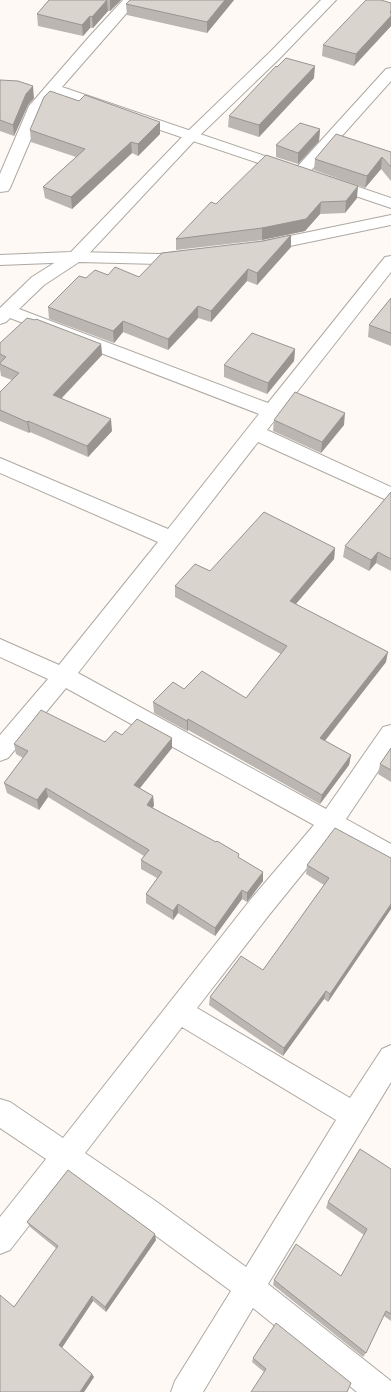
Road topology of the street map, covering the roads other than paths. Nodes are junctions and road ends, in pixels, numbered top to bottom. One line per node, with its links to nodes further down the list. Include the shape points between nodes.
1 (131, 0): 4 (street)
2 (329, 0): 5 (street)
3 (391, 72): 6 (street)
4 (53, 89): 5 (street); 7 (street, via 37,106)
5 (191, 136): 6 (street); 12 (street)
6 (301, 172): 8 (street)
7 (2, 188)
8 (391, 203)
9 (391, 220): 10 (street)
10 (246, 248)
11 (199, 254): 12 (street, via 159,259)
12 (76, 257): 13 (street); 15 (street, via 38,281)
13 (0, 260)
14 (391, 261): 16 (street)
15 (4, 315): 16 (street)
16 (272, 412): 17 (street)
17 (256, 433): 19 (street); 20 (street)
18 (0, 465): 20 (street)
19 (391, 495)
20 (171, 539): 22 (street)
21 (0, 648): 22 (street)
22 (63, 676): 24 (street); 25 (street)
23 (391, 734): 25 (street)
24 (0, 751)
25 (330, 823): 26 (street); 27 (street)
26 (391, 856)
27 (179, 1011): 30 (street); 31 (street)
28 (391, 1058): 30 (street)
29 (0, 1112): 31 (street)
30 (354, 1116): 33 (street)
31 (67, 1155): 32 (street); 33 (street)
32 (0, 1240)
33 (250, 1287): 34 (street); 35 (street)
34 (186, 1392)
35 (381, 1392)

